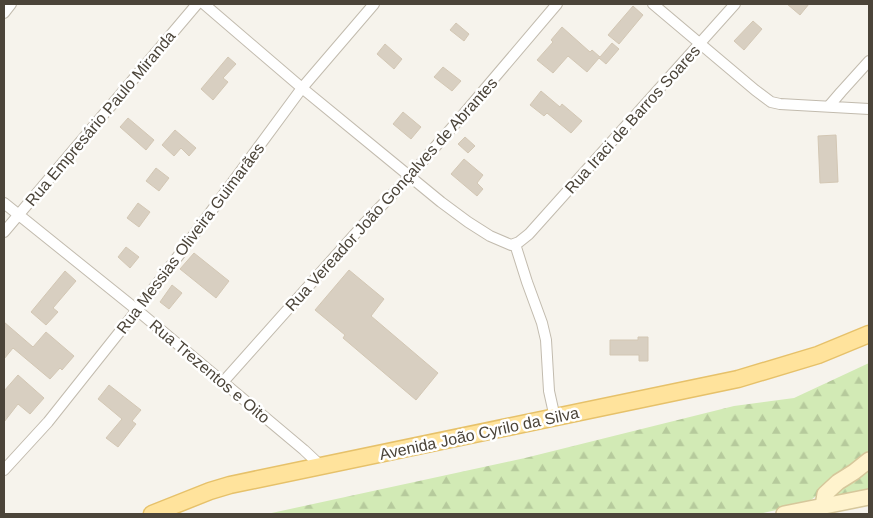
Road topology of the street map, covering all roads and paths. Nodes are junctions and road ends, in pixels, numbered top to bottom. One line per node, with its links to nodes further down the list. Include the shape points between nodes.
1 (11, 4): 8 (street)
2 (197, 4): 16 (street, Rua Empresário Paulo Miranda)
3 (204, 4): 11 (street)
4 (374, 4): 11 (street, Rua Messias Oliveira Guimarães)
5 (557, 4): 14 (street, Rua Vereador João Gonçalves de Abrantes)
6 (653, 4): 9 (street)
7 (734, 4): 9 (street, Rua Iraci de Barros Soares)
8 (4, 13)
9 (700, 43): 12 (street, via 771,102); 18 (street, Rua Iraci de Barros Soares, via 529,234)
10 (869, 61): 12 (street)
11 (302, 88): 14 (street); 19 (street, Rua Messias Oliveira Guimarães)
12 (829, 106): 13 (street)
13 (869, 109)
14 (409, 176): 18 (street, via 468,222 498,240); 23 (street, Rua Vereador João Gonçalves de Abrantes)
15 (4, 203): 16 (street, Rua Trezentos e Oito)
16 (18, 214): 17 (street, Rua Empresário Paulo Miranda); 19 (street, Rua Trezentos e Oito)
17 (4, 232)
18 (515, 244): 24 (street, via 546,340 549,391)
19 (137, 310): 23 (street, Rua Trezentos e Oito); 27 (street, Rua Messias Oliveira Guimarães, via 48,422)
20 (869, 325): 22 (main road, Avenida João Cyrilo da Silva)
21 (869, 334): 22 (main road, Avenida João Cyrilo da Silva)
22 (807, 358): 24 (main road, Avenida João Cyrilo da Silva, via 738,379)
23 (223, 382): 26 (street, Rua Trezentos e Oito)
24 (555, 418): 26 (main road, Avenida João Cyrilo da Silva)
25 (869, 460): 29 (main road, via 825,494)
26 (320, 466): 30 (main road, Avenida João Cyrilo da Silva, via 210,490)
27 (4, 470)
28 (869, 497): 29 (main road)
29 (824, 506): 31 (main road)
30 (152, 514)
31 (784, 514)

